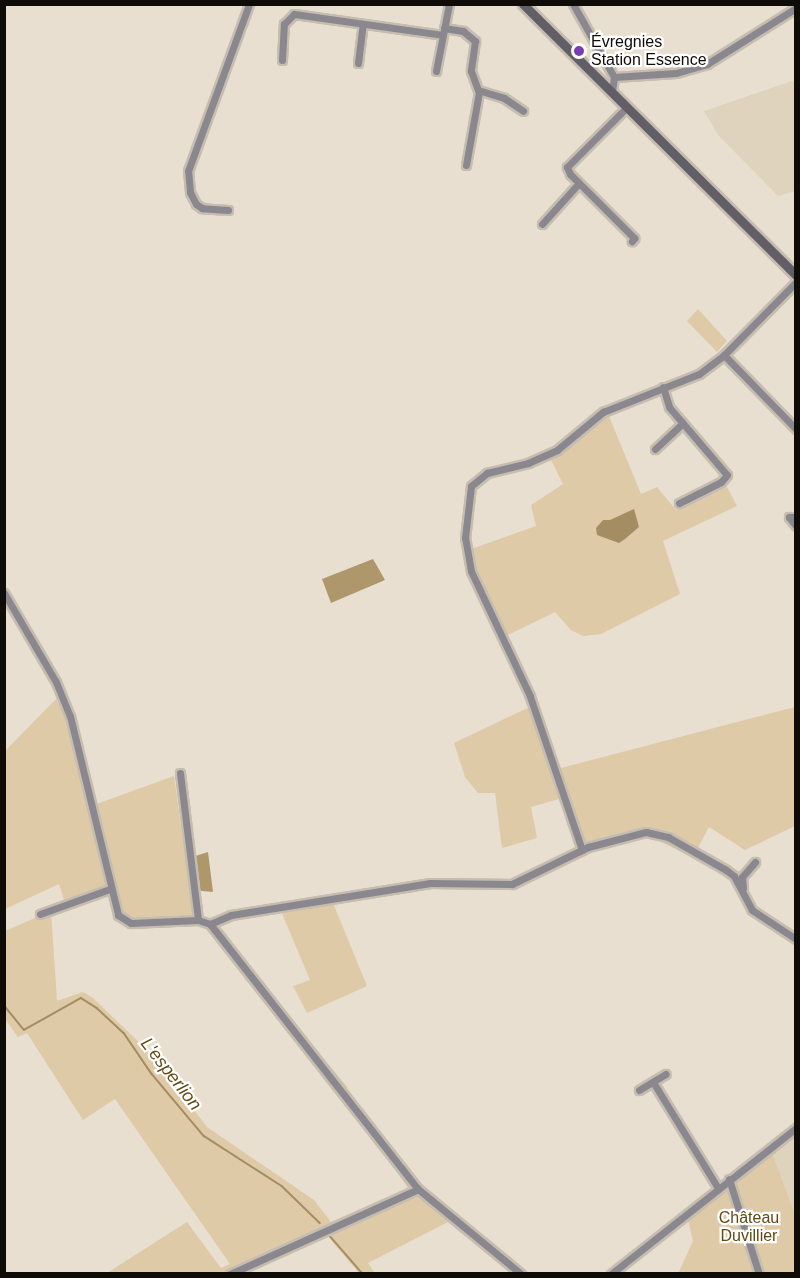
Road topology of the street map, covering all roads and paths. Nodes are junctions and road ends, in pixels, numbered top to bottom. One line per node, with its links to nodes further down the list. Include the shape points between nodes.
1 (249, 4): 18 (street, via 188,171 190,192 196,204)
2 (449, 4): 7 (street)
3 (523, 4): 13 (main road)
4 (573, 4): 11 (street)
5 (795, 8): 11 (street, via 707,64 676,73)
6 (363, 25): 7 (street); 8 (street, via 294,14 284,24); 9 (street)
7 (443, 32): 10 (street); 12 (street, via 463,31 475,40 471,71)
8 (282, 60)
9 (358, 63)
10 (436, 71)
11 (614, 77): 13 (street)
12 (479, 92): 15 (street, via 504,98); 16 (street)
13 (612, 92): 14 (main road)
14 (627, 107): 17 (street, via 567,167); 21 (main road)
15 (523, 111)
16 (466, 165)
17 (579, 183): 19 (street); 20 (street, via 634,238)
18 (228, 210)
19 (542, 224)
20 (632, 241)
21 (795, 275)
22 (795, 282): 23 (street)
23 (724, 355): 24 (street, via 699,374); 26 (street)
24 (663, 387): 25 (street, via 669,406); 31 (street, via 603,412 544,457 477,478 469,495 465,538 471,571 530,696)
25 (683, 423): 27 (street); 28 (street, via 727,475 721,482)
26 (795, 429)
27 (655, 448)
28 (679, 503)
29 (4, 593): 33 (street, via 56,682 70,716)
30 (180, 773): 36 (street)
31 (582, 850): 34 (street, via 639,833 657,833 726,870); 37 (street, via 512,884 430,883 231,915)
32 (755, 862): 34 (street, via 742,877)
33 (110, 889): 35 (street); 36 (street, via 118,915 131,923)
34 (742, 891): 38 (street, via 760,918)
35 (40, 914)
36 (198, 920): 37 (street)
37 (210, 924): 45 (street)
38 (795, 939)
39 (666, 1074): 40 (street)
40 (653, 1082): 41 (street); 44 (street)
41 (639, 1090)
42 (795, 1128): 43 (street)
43 (729, 1179): 44 (street); 49 (street)
44 (718, 1188): 48 (street)
45 (417, 1189): 46 (street); 47 (street)
46 (230, 1274)
47 (521, 1274)
48 (611, 1274)
49 (759, 1274)

